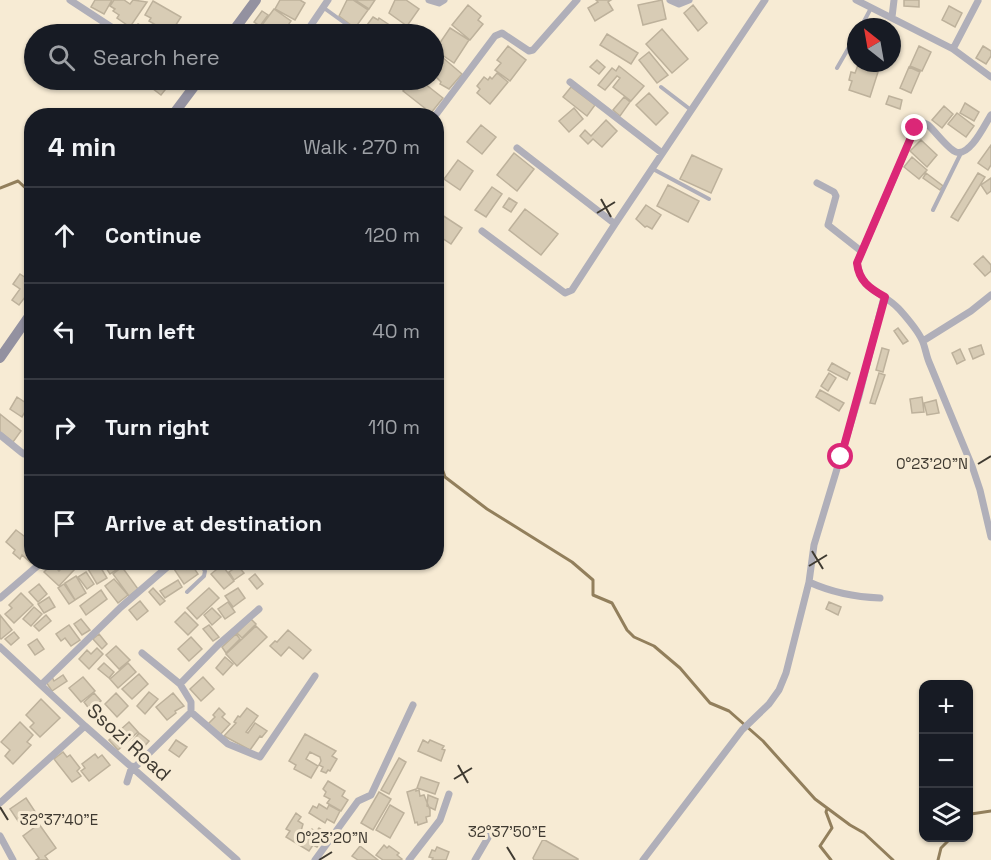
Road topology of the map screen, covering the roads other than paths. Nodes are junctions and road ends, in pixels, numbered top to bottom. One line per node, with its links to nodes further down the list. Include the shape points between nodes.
1 (70, 0): 17 (street)
2 (256, 0): 18 (main road)
3 (328, 0): 13 (street)
4 (429, 0): 5 (street)
5 (444, 0)
6 (577, 0): 29 (street, via 533,50 502,33 495,36)
7 (670, 0): 8 (street, via 679,4)
8 (689, 0)
9 (765, 0): 30 (street)
10 (856, 0): 14 (street)
11 (894, 0): 15 (street)
12 (978, 1): 21 (street)
13 (323, 8): 19 (street); 20 (lane)
14 (872, 8): 15 (street); 16 (lane)
15 (892, 17): 21 (street)
16 (866, 18)
17 (107, 24)
18 (238, 24)
19 (312, 24)
20 (346, 24)
21 (953, 49): 24 (street)
22 (847, 51): 23 (lane)
23 (837, 68)
24 (991, 77)
25 (570, 82): 34 (street)
26 (661, 87): 30 (lane)
27 (188, 90): 28 (main road)
28 (177, 108)
29 (441, 108)
30 (691, 111): 34 (street)
31 (991, 114): 33 (street, via 970,147)
32 (517, 148): 39 (street)
33 (961, 152): 38 (lane); 41 (street, via 954,151 928,125 917,124)
34 (662, 153): 35 (street)
35 (652, 169): 37 (lane); 39 (street)
36 (817, 183): 41 (street, via 836,196 828,225)
37 (709, 199)
38 (933, 210)
39 (615, 224): 40 (street, via 580,281 564,293)
40 (482, 231)
41 (861, 251): 43 (street, via 857,263 860,278)
42 (991, 296): 45 (street)
43 (885, 297): 45 (street); 53 (street, via 814,545)
44 (24, 323): 46 (main road)
45 (923, 341): 49 (street, via 975,474)
46 (0, 357)
47 (0, 435): 48 (street)
48 (24, 454)
49 (991, 537)
50 (33, 570): 55 (street)
51 (164, 570): 61 (street)
52 (204, 570): 54 (lane)
53 (809, 582): 56 (street, via 855,597); 77 (street, via 780,690 742,730)
54 (186, 592)
55 (0, 598)
56 (880, 598)
57 (259, 609): 62 (street)
58 (0, 647): 61 (street, Ssozi Road)
59 (142, 653): 62 (street)
60 (315, 676): 64 (street, via 260,757 228,744)
61 (42, 684): 65 (street, Ssozi Road)
62 (180, 684): 64 (street, via 191,702)
63 (413, 705): 74 (street, via 371,795 358,801)
64 (191, 712): 66 (street)
65 (85, 726): 66 (street, Ssozi Road); 69 (street)
66 (133, 767): 67 (street); 73 (street, Ssozi Road)
67 (126, 782)
68 (449, 794): 75 (street, via 440,820)
69 (0, 803)
70 (0, 836): 72 (street)
71 (489, 836): 76 (street)
72 (13, 860)
73 (237, 860)
74 (315, 860)
75 (409, 860)
76 (475, 860)
77 (643, 860)

